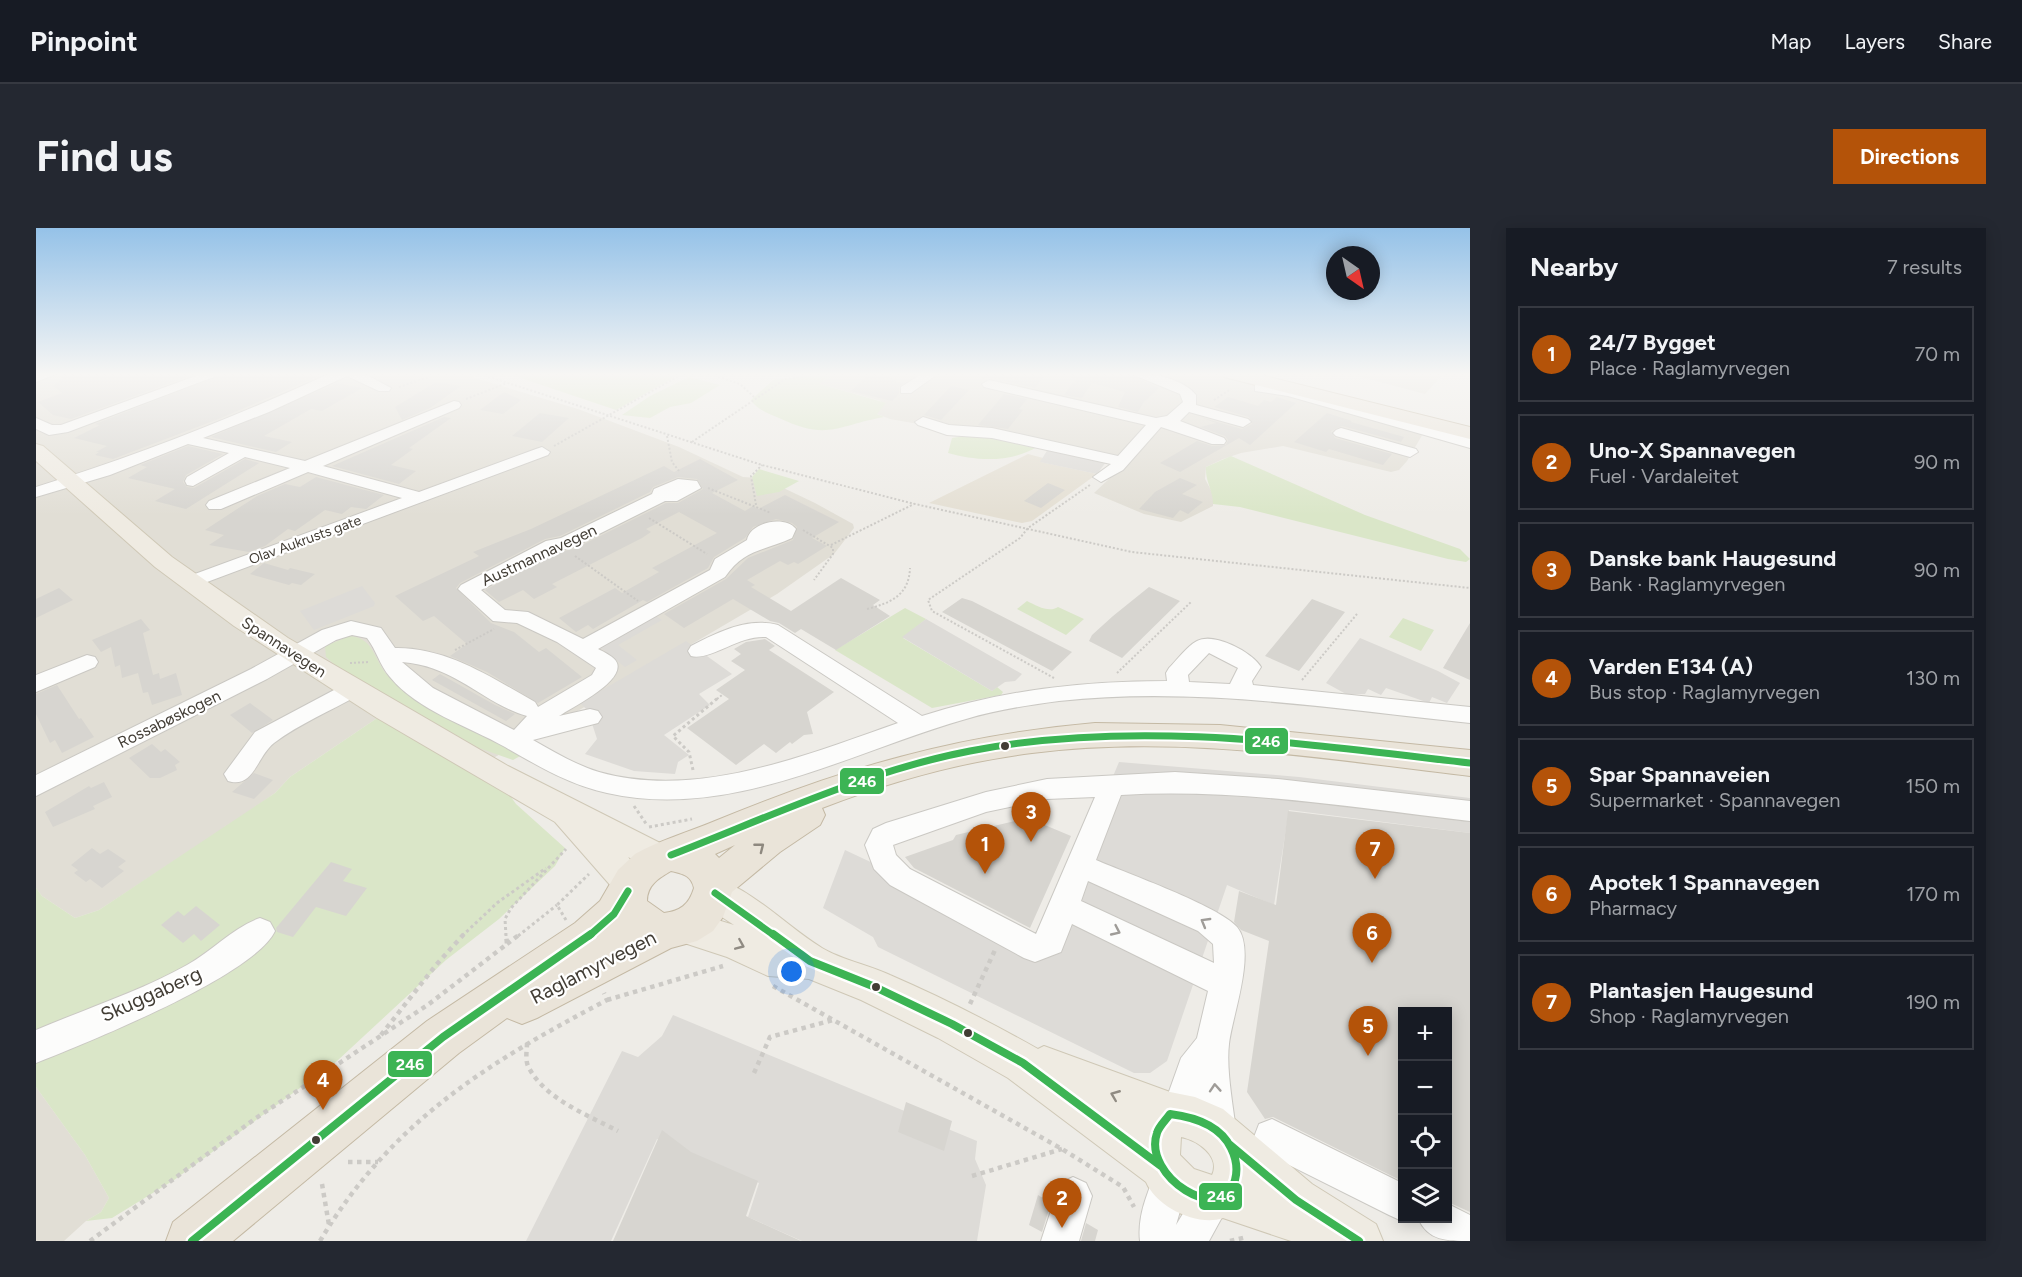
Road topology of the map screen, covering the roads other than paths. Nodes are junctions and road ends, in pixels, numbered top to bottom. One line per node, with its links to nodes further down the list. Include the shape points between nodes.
1 (87, 420): 12 (street, via 49,430)
2 (235, 420): 17 (street)
3 (418, 420): 23 (street)
4 (1150, 420): 13 (street)
5 (1166, 420): 13 (street)
6 (1237, 420): 11 (street)
7 (1389, 420): 14 (street)
8 (1424, 420): 15 (highway)
9 (1426, 420): 15 (highway)
10 (923, 422): 13 (street, via 947,430 992,433 1111,469)
11 (1243, 422)
12 (36, 423)
13 (1162, 423): 18 (street)
14 (1426, 431): 16 (street, via 1407,456); 19 (street)
15 (1470, 431)
16 (1341, 433)
17 (187, 439): 21 (street); 24 (street)
18 (1218, 441)
19 (1470, 443)
20 (36, 450): 24 (main road, Spannavegen)
21 (243, 452): 23 (street); 25 (street)
22 (542, 453): 28 (street, Olav Aukrusts gate)
23 (308, 467): 28 (street); 29 (street)
24 (71, 481): 26 (street); 31 (main road, Spannavegen)
25 (193, 481)
26 (36, 492)
27 (663, 496): 32 (street, Austmannavegen, via 468,589 500,615 516,617)
28 (419, 497): 31 (street, Olav Aukrusts gate)
29 (215, 505)
30 (758, 542): 32 (street, via 722,562 718,573)
31 (191, 582): 34 (main road, Spannavegen)
32 (583, 648): 44 (street, Austmannavegen, via 607,665 606,672 600,680)
33 (699, 651): 43 (street, via 734,632 771,630)
34 (296, 654): 35 (street, via 329,635 360,628 378,638); 38 (main road, Spannavegen); 47 (street, Rossabøskogen)
35 (385, 655): 44 (street, via 401,676 422,691); 44 (street, via 417,654 440,661)
36 (87, 662): 37 (street)
37 (36, 684)
38 (351, 689): 46 (street, via 264,738); 51 (main road, Spannavegen)
39 (1179, 689): 40 (street); 40 (street, via 1177,673 1203,646 1212,646 1250,667 1241,681); 43 (street, via 1074,692 982,707)
40 (1244, 694): 41 (street)
41 (1470, 716)
42 (590, 717): 44 (street)
43 (919, 725): 44 (street, via 752,779 664,791 583,776)
44 (524, 727)
45 (1470, 764): 48 (highway, via 1245,739 1133,734 1027,742 970,751)
46 (237, 774)
47 (38, 780)
48 (869, 780): 52 (highway); 55 (highway, one-way to 48, via 777,834)
49 (1112, 786): 50 (street, via 1176,782 1278,789); 53 (street); 56 (street, via 1047,789 986,802 895,831 883,837 879,845 884,861 900,877 1035,948 1050,942)
50 (1470, 811)
51 (562, 824): 52 (main road, Spannavegen, via 638,844); 54 (main road, Spannavegen, via 585,833)
52 (655, 843): 54 (highway, via 641,868); 55 (highway, via 694,859 710,874)
53 (1080, 866): 56 (street); 60 (street, one-way to 53, via 1230,958 1227,937 1208,922)
54 (618, 881): 57 (highway, via 633,913 642,922 653,928); 64 (highway, Raglamyrvegen, via 614,914 589,936 443,1037)
55 (714, 888): 57 (highway, via 705,913); 59 (main road)
56 (1063, 906): 60 (street, one-way to 60)
57 (676, 928): 59 (main road, one-way to 59, via 736,943 768,958); 64 (highway, Raglamyrvegen, via 524,1001)
58 (260, 931): 62 (street, Skuggaberg, via 230,956 197,975)
59 (810, 961): 63 (main road, via 943,1019)
60 (1225, 984): 61 (street)
61 (1212, 1046): 65 (street, via 1193,1070); 67 (street, one-way to 61)
62 (36, 1047)
63 (1023, 1063): 65 (main road, one-way to 63, via 1051,1069); 68 (main road)
64 (368, 1100): 75 (highway, Raglamyrvegen)
65 (1174, 1114): 67 (main road, via 1206,1122); 68 (main road, via 1158,1125 1154,1137 1155,1152)
66 (1272, 1137): 71 (street)
67 (1223, 1138): 70 (main road, via 1235,1159 1237,1174 1234,1187); 79 (main road, via 1296,1200)
68 (1166, 1173): 70 (main road, via 1199,1198); 73 (street, via 1157,1224)
69 (1073, 1196): 76 (street)
70 (1219, 1197): 77 (street); 78 (main road, via 1294,1216)
71 (1398, 1200)
72 (1447, 1223): 74 (street)
73 (1148, 1227)
74 (1470, 1235)
75 (192, 1241)
76 (1060, 1241)
77 (1188, 1241)
78 (1353, 1241)
79 (1359, 1241)

